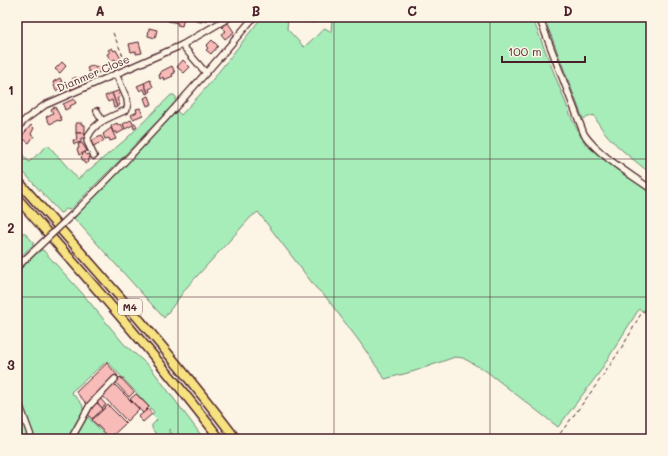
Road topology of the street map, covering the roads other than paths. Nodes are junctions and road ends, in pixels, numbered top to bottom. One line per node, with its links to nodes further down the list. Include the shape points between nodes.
1 (230, 17): 4 (street, Dianmer Close)
2 (254, 17): 5 (street)
3 (539, 17): 12 (street, via 584,134 600,152)
4 (182, 45): 5 (street); 6 (street, Dianmer Close)
5 (206, 73): 14 (street, bridge, via 131,156)
6 (116, 74): 8 (street, via 128,107); 9 (street, Dianmer Close, via 44,105)
7 (97, 111): 8 (street)
8 (102, 121): 10 (street, via 88,141)
9 (17, 128)
10 (94, 156)
11 (17, 180): 20 (highway, M4, via 135,313)
12 (651, 189)
13 (17, 198): 19 (highway, M4, via 127,323)
14 (17, 267)
15 (115, 379): 18 (street, via 92,402)
16 (17, 398): 17 (street)
17 (32, 439)
18 (71, 439)
19 (220, 439)
20 (236, 439)

